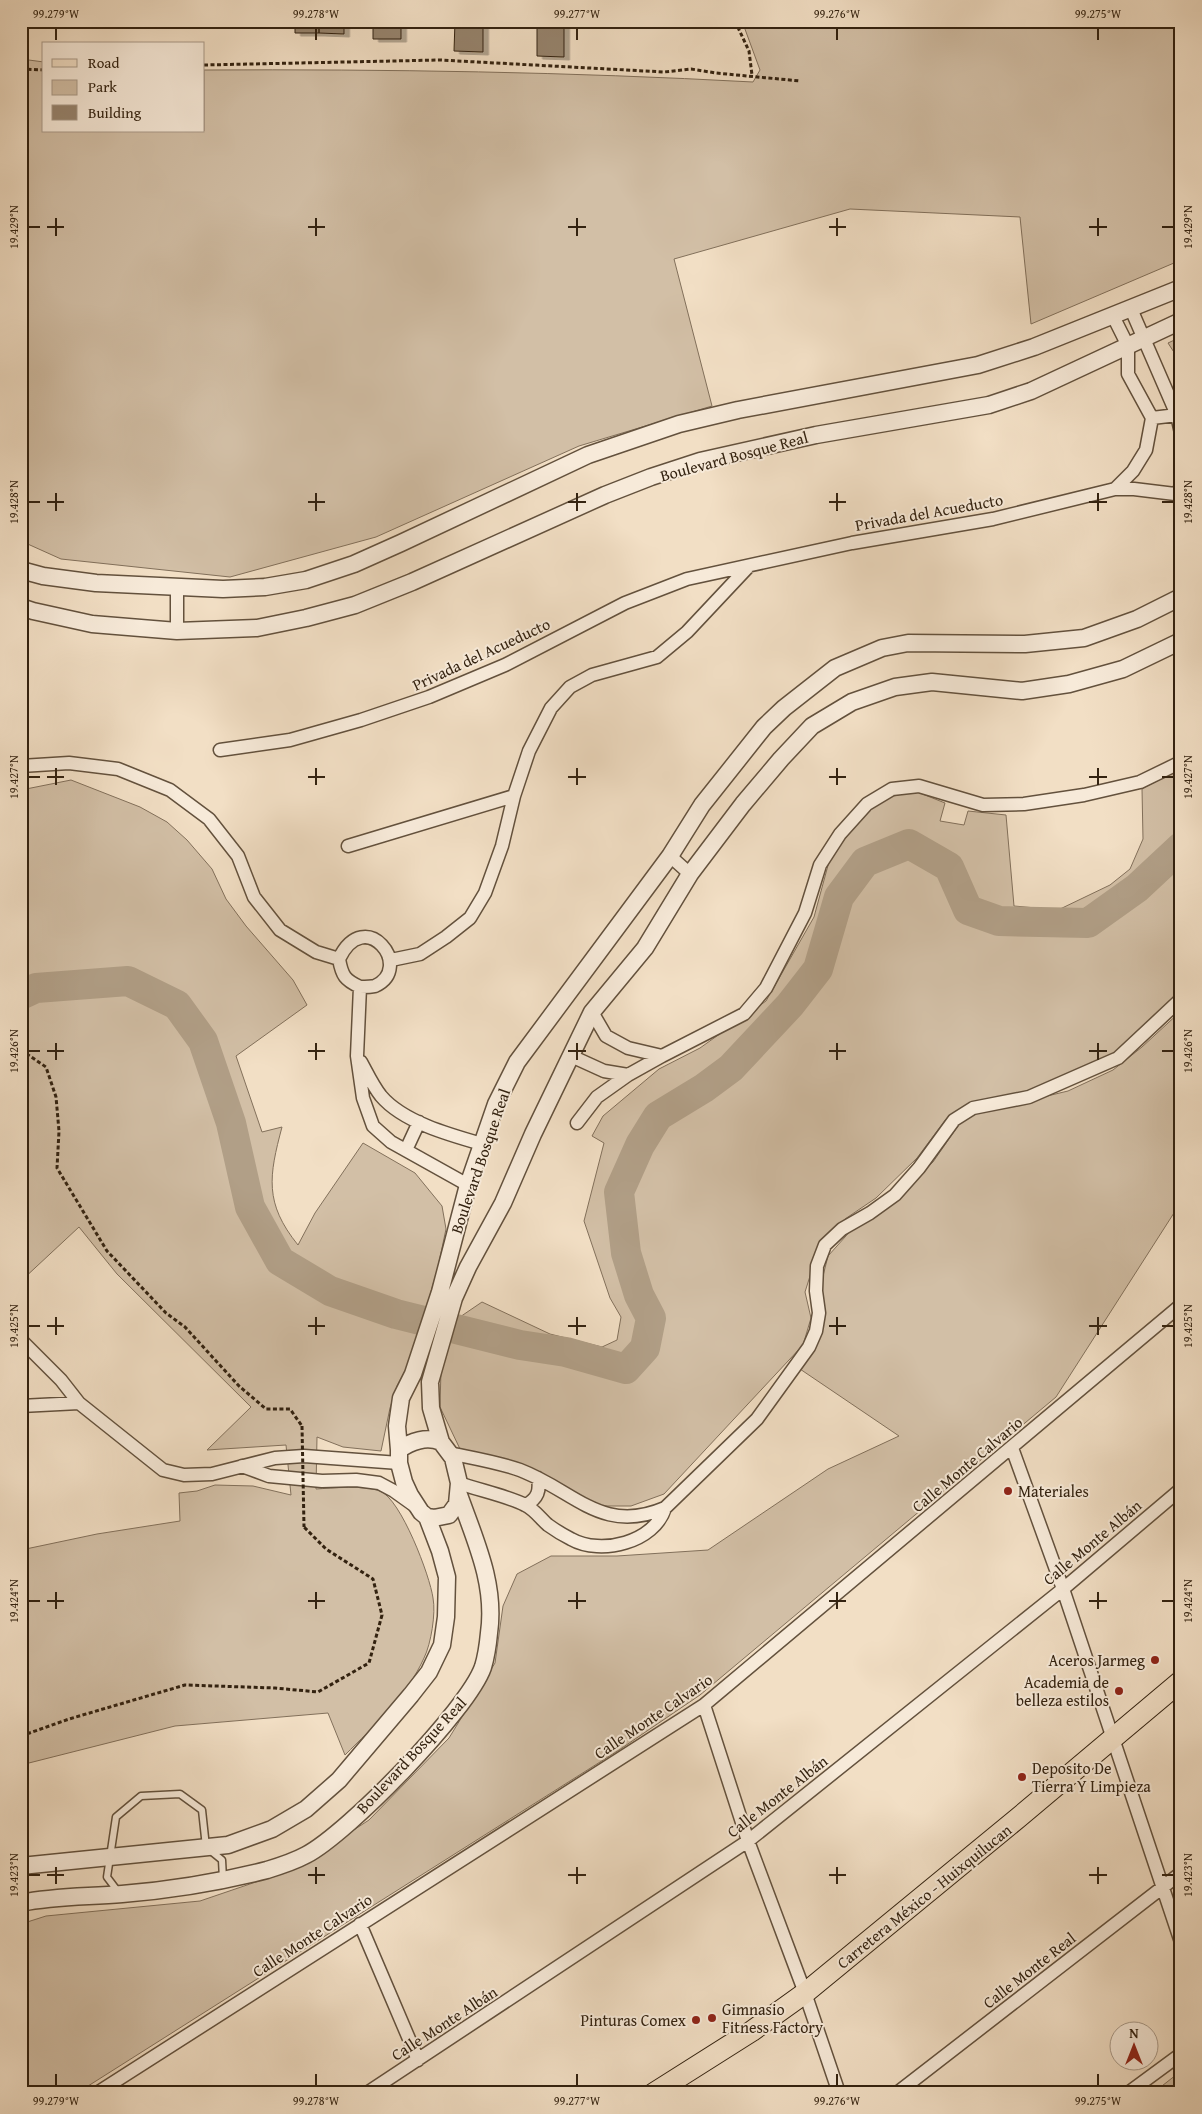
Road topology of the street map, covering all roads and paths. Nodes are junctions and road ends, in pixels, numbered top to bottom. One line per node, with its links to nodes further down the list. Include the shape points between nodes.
1 (735, 21): 5 (path, via 749,51)
2 (205, 65): 5 (path, via 440,60 664,72 691,69)
3 (21, 69): 4 (path)
4 (42, 70)
5 (752, 75): 6 (path)
6 (800, 81)
7 (1181, 288): 8 (street)
8 (1131, 308): 9 (street); 11 (street)
9 (1113, 316): 12 (street); 20 (street, via 978,365 679,424 588,456 401,543 306,580 265,587)
10 (1181, 321): 11 (street, Boulevard Bosque Real)
11 (1144, 339): 12 (street, Boulevard Bosque Real); 13 (street)
12 (1128, 346): 14 (street, via 1128,374); 23 (street, Boulevard Bosque Real, via 1031,391 989,405 816,435 700,461 651,477 355,605 257,628)
13 (1177, 414): 14 (street); 15 (street)
14 (1152, 418): 17 (street, via 1146,450 1133,471)
15 (1181, 433)
16 (1181, 488): 17 (street, Privada del Acueducto, via 1175,494)
17 (1115, 489): 18 (street, Privada del Acueducto, via 993,519 852,543)
18 (749, 566): 25 (street, Privada del Acueducto, via 687,579 625,603 505,664 429,698 290,740); 28 (street, via 687,632 657,657 592,675 570,687 551,708 529,751)
19 (21, 570): 20 (street, via 96,584)
20 (177, 587): 23 (street)
21 (1181, 597): 30 (street, Boulevard Bosque Real, via 1137,620 1084,638 1025,644 908,643 882,648 835,668 764,727 702,805)
22 (21, 607): 23 (street, Boulevard Bosque Real, via 92,624)
23 (177, 631)
24 (1181, 641): 31 (street, Boulevard Bosque Real, via 1123,669 1069,684 1022,691 932,682 895,687 852,702 812,726 743,804)
25 (220, 750)
26 (1181, 762): 40 (street, via 1140,782 1024,804 983,805 919,786 892,789 867,804 840,834 820,865 805,913 766,988 744,1014)
27 (21, 766): 32 (street, via 69,763 118,770 170,790 209,819 238,856 254,897 280,930 316,952)
28 (514, 796): 29 (street); 33 (street, via 502,846 485,892 470,918 420,954)
29 (348, 846)
30 (670, 856): 31 (street); 44 (street, Boulevard Bosque Real, via 517,1062 496,1104)
31 (690, 874): 36 (street, Boulevard Bosque Real, via 645,948)
32 (340, 959): 33 (street, via 346,946 358,938 373,938 385,946); 34 (street, via 341,971 348,982)
33 (390, 960): 34 (street, via 387,975 375,986)
34 (360, 987): 38 (street)
35 (1181, 999): 60 (street, via 1118,1058 1028,1097 973,1108 954,1120 895,1195 842,1229 825,1245 817,1266 819,1312 809,1347 757,1418)
36 (592, 1012): 39 (street, Boulevard Bosque Real); 40 (street, via 606,1036 628,1048)
37 (21, 1050): 65 (path, bridge, via 46,1067 56,1097 58,1168 107,1251 166,1313 185,1327 239,1386 266,1409 290,1410 302,1426 304,1527 326,1549 373,1579 382,1615 369,1663 318,1692 185,1685)
38 (357, 1056): 42 (street, via 381,1096); 45 (street, via 363,1098 373,1126)
39 (571, 1056): 41 (street, via 604,1071); 47 (street, Boulevard Bosque Real, via 503,1203 468,1267)
40 (662, 1056): 41 (street)
41 (628, 1075): 43 (street, via 598,1097)
42 (419, 1122): 44 (street, via 435,1131); 45 (street)
43 (577, 1123)
44 (482, 1144): 46 (street, Boulevard Bosque Real)
45 (406, 1150): 46 (street)
46 (468, 1185): 47 (street, Boulevard Bosque Real)
47 (447, 1295): 52 (street, Boulevard Bosque Real, via 430,1382 431,1408); 54 (street, Boulevard Bosque Real, via 401,1398 396,1426)
48 (1181, 1305): 53 (street, Calle Monte Calvario)
49 (21, 1340): 50 (street)
50 (79, 1403): 51 (street); 55 (street, via 163,1470 184,1475 212,1474)
51 (21, 1406)
52 (445, 1448): 54 (street, via 430,1439 416,1441); 56 (street); 57 (street, via 453,1458)
53 (1012, 1448): 62 (street); 64 (street, Calle Monte Calvario)
54 (399, 1457): 55 (street, via 304,1456 275,1458); 61 (street, via 404,1482)
55 (241, 1466): 61 (street, via 269,1476 379,1483 394,1490)
56 (538, 1478): 59 (street, via 540,1490 535,1500); 60 (street, via 597,1512 616,1517 634,1517)
57 (459, 1489): 59 (street); 61 (street, via 457,1504 449,1515 442,1517); 72 (street, Boulevard Bosque Real, via 484,1563 490,1599 483,1667 465,1699 346,1825 306,1854 268,1869)
58 (1181, 1489): 62 (street, Calle Monte Albán)
59 (526, 1505): 60 (street, via 550,1527 573,1541 608,1546 628,1542 646,1533 662,1518)
60 (666, 1508)
61 (422, 1512): 68 (street, via 440,1551 447,1577 442,1645 429,1672 339,1780 306,1809 272,1829 228,1845)
62 (1063, 1589): 66 (street); 67 (street, Calle Monte Albán)
63 (1181, 1681): 66 (main road, Carretera México - Huixquilucan)
64 (704, 1705): 67 (street); 76 (street, Calle Monte Calvario)
65 (21, 1736)
66 (1113, 1738): 73 (street); 78 (main road, Carretera México - Huixquilucan)
67 (748, 1841): 78 (street); 80 (street, Calle Monte Albán)
68 (206, 1847): 69 (street); 69 (lane, via 202,1810 180,1794 141,1796 116,1817); 72 (lane, via 222,1860)
69 (109, 1857): 70 (street); 74 (lane, via 107,1877)
70 (21, 1866)
71 (1181, 1873): 73 (street, Calle Monte Real)
72 (223, 1879): 74 (street, Boulevard Bosque Real, via 173,1889)
73 (1163, 1888): 77 (street); 85 (street, Calle Monte Real)
74 (120, 1894): 75 (street, Boulevard Bosque Real, via 48,1898)
75 (21, 1903)
76 (360, 1924): 80 (street); 81 (street, Calle Monte Calvario)
77 (1181, 1942)
78 (805, 1994): 83 (main road, Carretera México - Huixquilucan); 84 (street)
79 (1181, 2054): 86 (street)
80 (418, 2060): 82 (street, Calle Monte Albán)
81 (98, 2093)
82 (367, 2093)
83 (654, 2093)
84 (838, 2093)
85 (897, 2093)
86 (1128, 2093)

